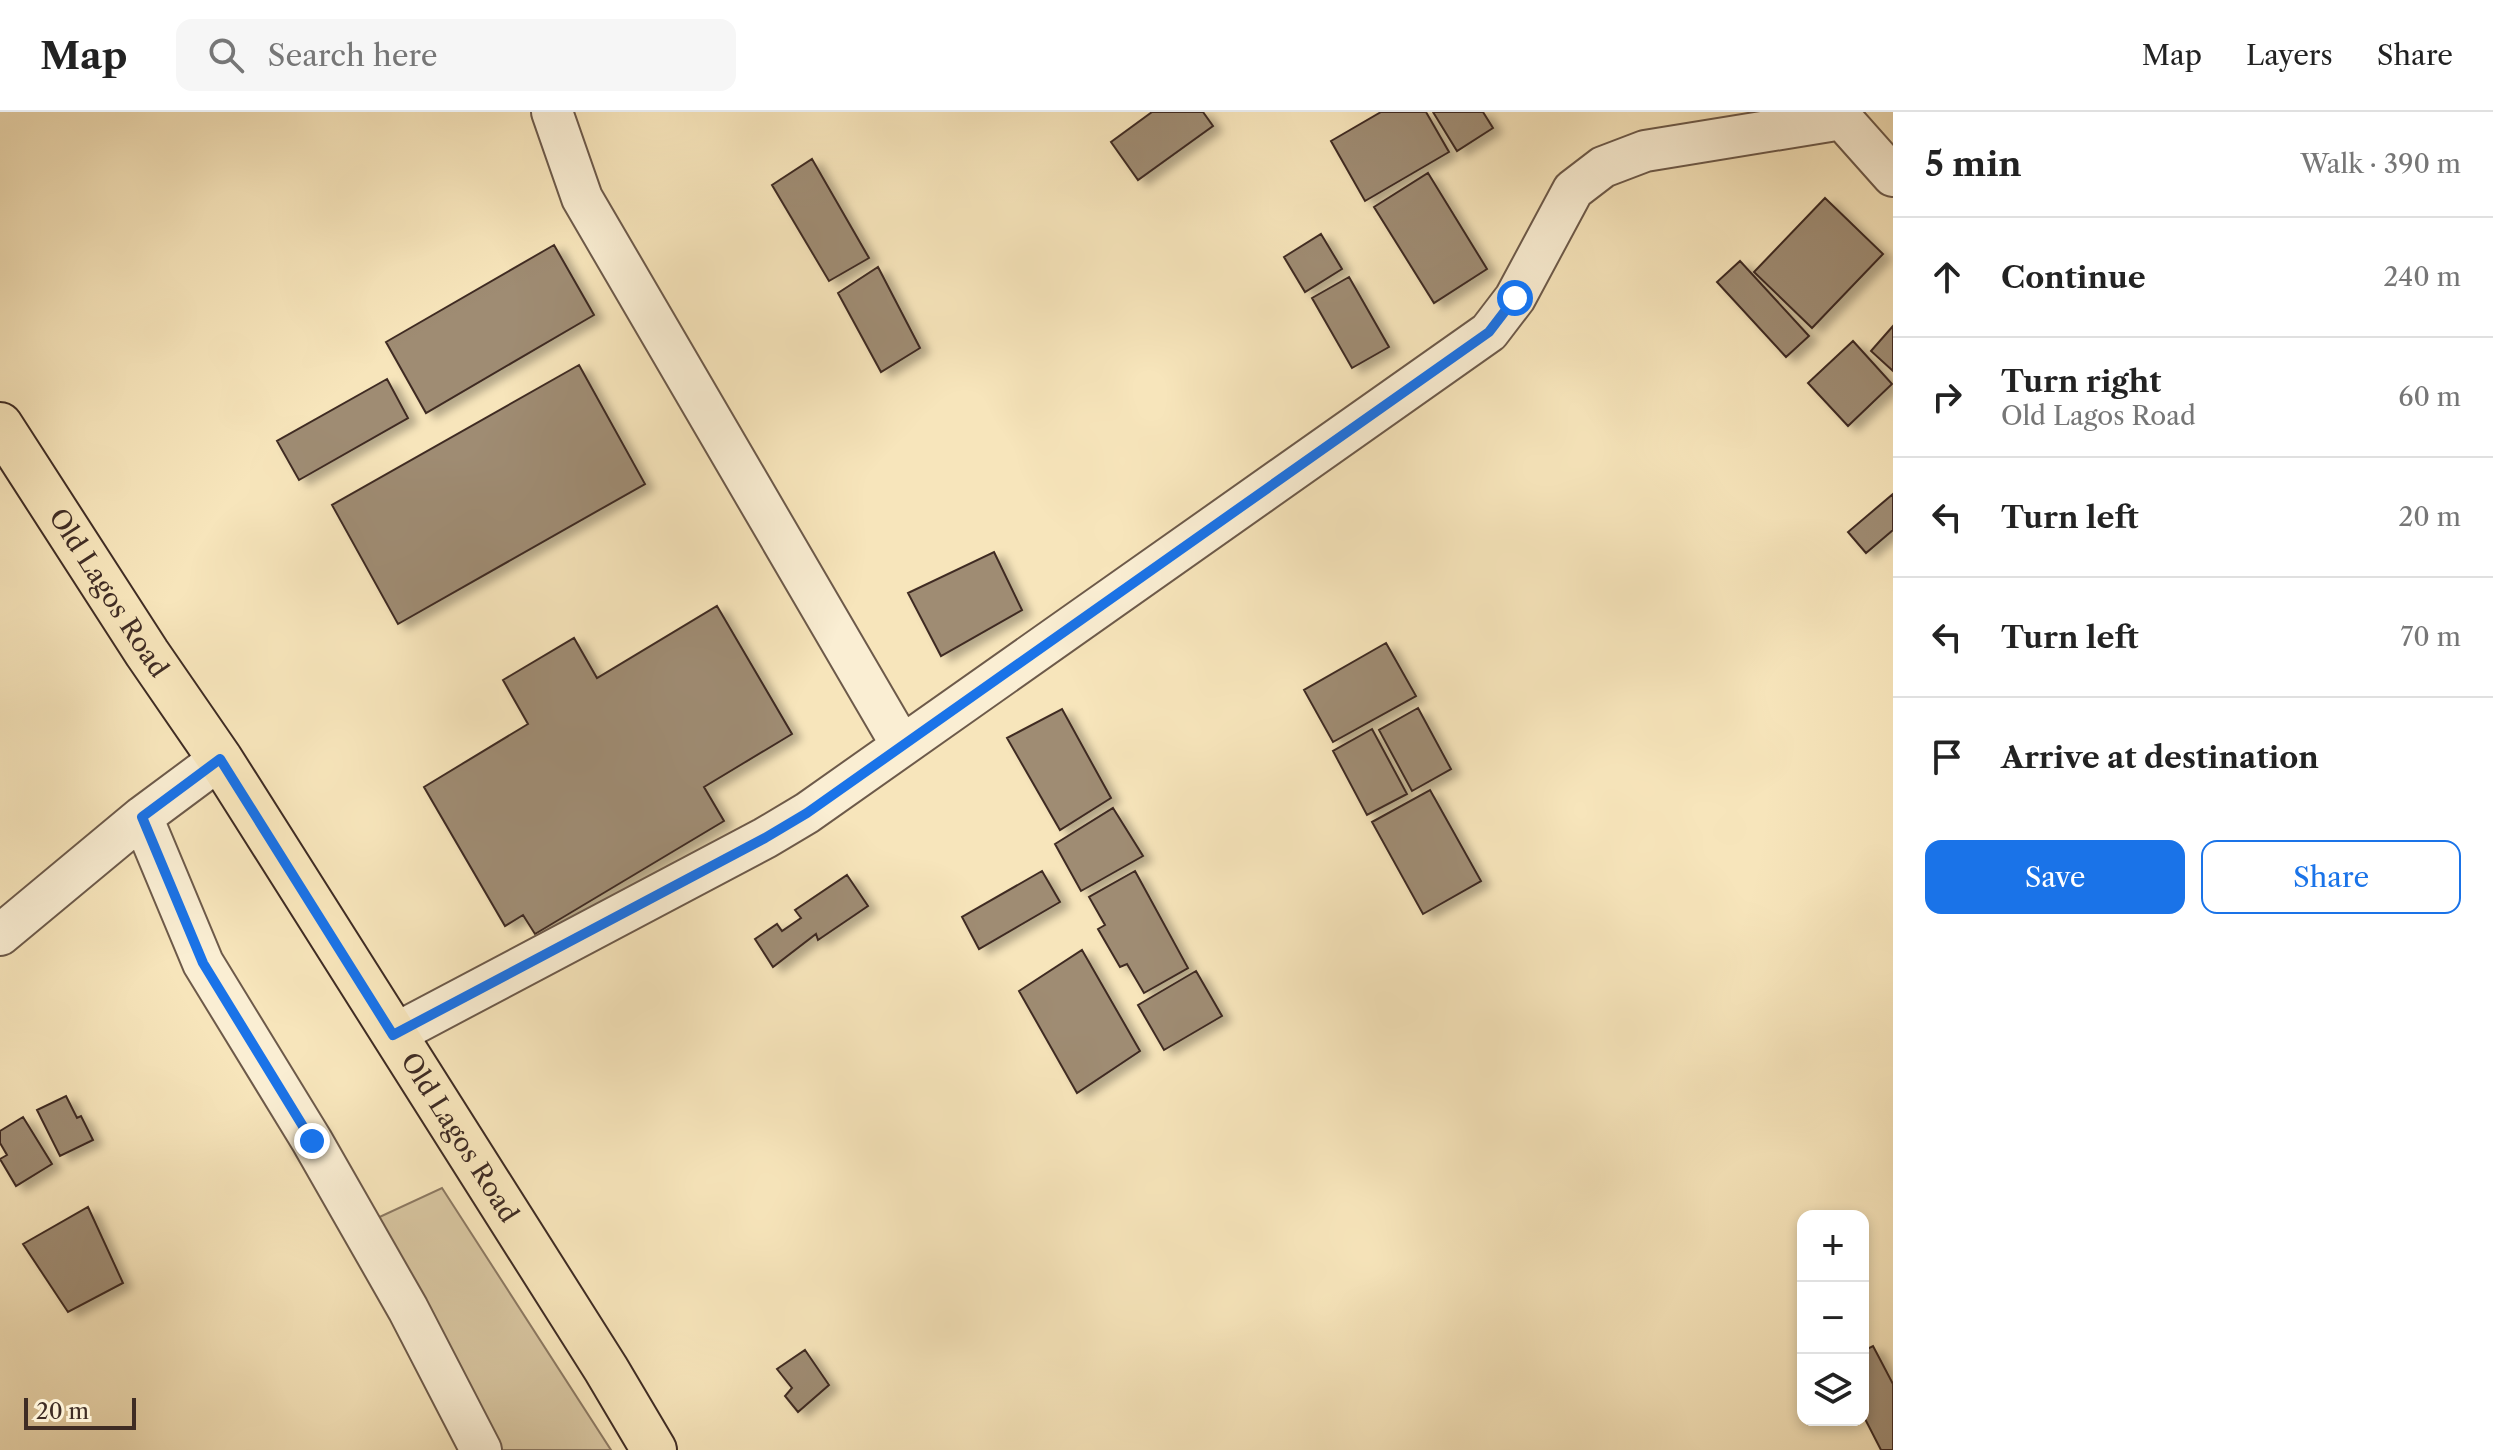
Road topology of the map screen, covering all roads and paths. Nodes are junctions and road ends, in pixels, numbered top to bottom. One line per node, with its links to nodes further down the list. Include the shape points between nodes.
1 (552, 112): 5 (street, via 582,198)
2 (1839, 115): 3 (street); 5 (street, via 1645,151 1603,167 1573,190 1515,298 1489,332)
3 (1893, 176)
4 (0, 425): 6 (main road, Old Lagos Road)
5 (902, 746): 9 (street, via 765,838)
6 (220, 759): 7 (street); 9 (main road, Old Lagos Road)
7 (142, 817): 8 (street); 10 (street, via 203,963 401,1296)
8 (0, 935)
9 (393, 1035): 11 (main road, Old Lagos Road)
10 (481, 1450)
11 (654, 1450)

